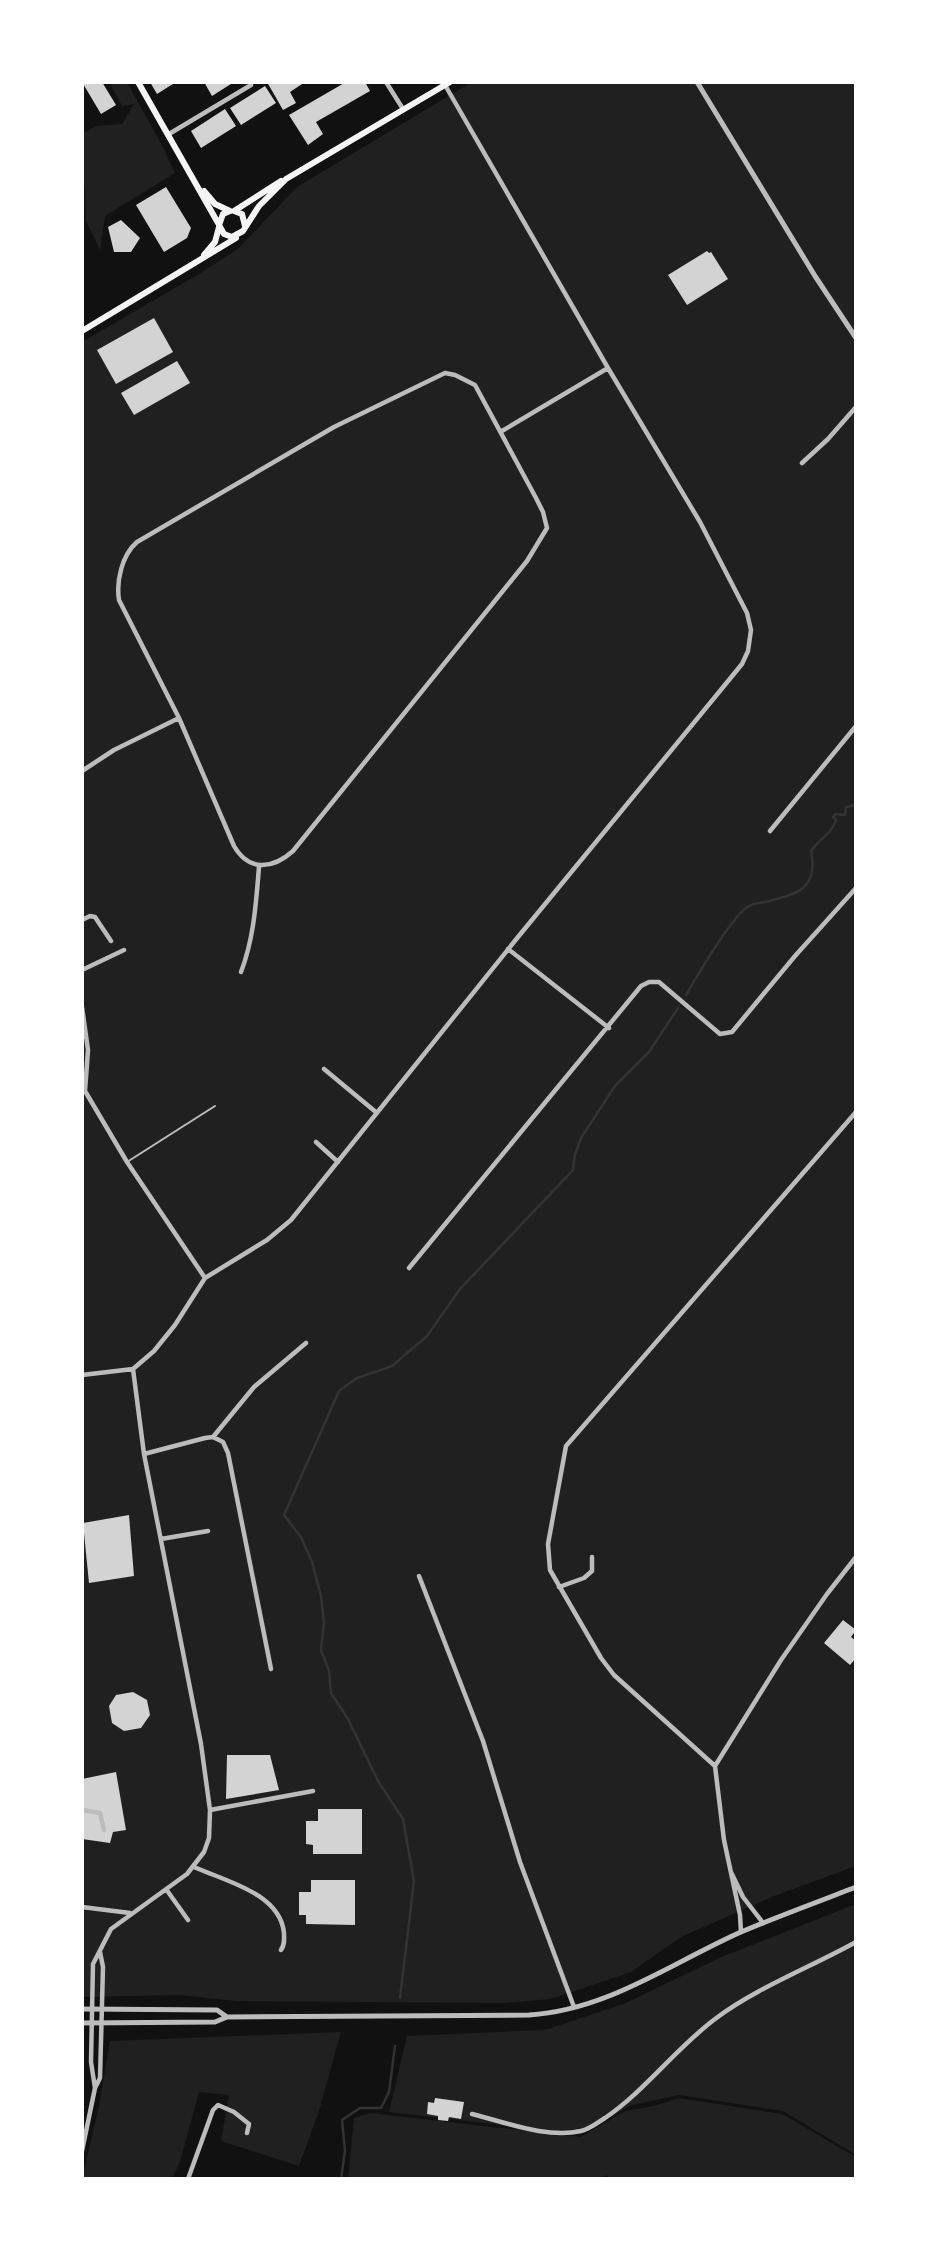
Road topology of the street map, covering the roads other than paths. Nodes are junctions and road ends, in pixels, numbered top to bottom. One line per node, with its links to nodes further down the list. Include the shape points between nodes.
1 (138, 82): 7 (main road)
2 (386, 82): 6 (street)
3 (697, 82): 16 (street)
4 (447, 84): 6 (main road); 17 (street)
5 (251, 85): 7 (street)
6 (403, 109): 9 (main road)
7 (169, 134): 8 (main road)
8 (191, 173): 10 (main road, via 209,198); 11 (main road)
9 (286, 179): 10 (main road); 12 (main road)
10 (232, 211): 11 (main road, via 220,217); 12 (main road, via 244,218)
11 (219, 226): 13 (main road, via 228,236); 14 (main road, via 212,248)
12 (245, 227): 13 (main road)
13 (240, 234): 14 (main road)
14 (192, 265): 15 (main road)
15 (82, 331)
16 (856, 338)
17 (608, 368): 19 (street); 29 (street, via 747,613 748,651)
18 (856, 407): 20 (street)
19 (502, 431): 21 (street, via 475,385 445,373 323,433 130,548 117,586 119,600); 25 (street, via 547,528 527,561 293,851)
20 (802, 463)
21 (179, 718): 23 (street); 25 (street, via 238,854)
22 (856, 726): 24 (street)
23 (82, 771)
24 (770, 831)
25 (259, 867): 32 (street, via 254,924)
26 (856, 888): 34 (street, via 732,1032 720,1034 653,981 641,986)
27 (82, 920): 28 (street, via 95,917)
28 (111, 941)
29 (508, 949): 34 (street); 39 (street)
30 (124, 950): 31 (street)
31 (82, 970)
32 (240, 972)
33 (83, 1008): 36 (street, via 88,1050)
34 (609, 1027): 43 (street)
35 (324, 1069): 39 (street)
36 (84, 1091): 41 (street)
37 (215, 1106): 41 (lane)
38 (856, 1112): 55 (street, via 566,1446 548,1544 550,1570)
39 (377, 1113): 42 (street)
40 (316, 1142): 42 (street)
41 (127, 1162): 44 (street)
42 (338, 1162): 44 (street, via 282,1230)
43 (409, 1268)
44 (205, 1278): 46 (street, via 175,1325)
45 (306, 1343): 48 (street, via 254,1387)
46 (133, 1369): 47 (street); 49 (street)
47 (82, 1375)
48 (213, 1437): 49 (street); 56 (street, via 223,1442 228,1453)
49 (144, 1454): 51 (street)
50 (208, 1531): 51 (street)
51 (161, 1539): 60 (street)
52 (592, 1557): 55 (street, via 593,1571 588,1576)
53 (856, 1557): 57 (street, via 781,1660)
54 (419, 1576): 74 (street, via 483,1741 520,1862)
55 (559, 1587): 57 (street, via 614,1675)
56 (271, 1669)
57 (715, 1766): 63 (street)
58 (313, 1791): 60 (street)
59 (82, 1810): 61 (street, via 100,1814)
60 (210, 1810): 62 (street, via 209,1838)
61 (104, 1830)
62 (193, 1866): 65 (street); 72 (street, via 276,1910 284,1930)
63 (730, 1868): 69 (street, via 743,1897); 70 (street)
64 (856, 1887): 69 (street)
65 (166, 1889): 67 (street); 68 (street)
66 (82, 1907): 67 (street)
67 (131, 1913): 73 (street, via 111,1929)
68 (188, 1920)
69 (764, 1924): 70 (street)
70 (741, 1933): 74 (street, via 617,1994)
71 (856, 1942): 83 (street, via 717,2018 639,2092 587,2129 547,2132)
72 (281, 1950)
73 (99, 1951): 76 (street, via 93,1964); 77 (street)
74 (575, 2008): 78 (street, via 529,2015)
75 (82, 2009): 76 (street)
76 (92, 2009): 77 (street); 79 (street)
77 (103, 2009): 78 (street, via 217,2010); 81 (street)
78 (227, 2017): 81 (street, via 215,2022)
79 (92, 2022): 80 (street); 81 (street); 82 (street)
80 (82, 2023)
81 (102, 2023): 82 (street, via 100,2078)
82 (95, 2088): 85 (street)
83 (472, 2114)
84 (247, 2133): 86 (street, via 249,2124 218,2105)
85 (82, 2151)
86 (188, 2179)

